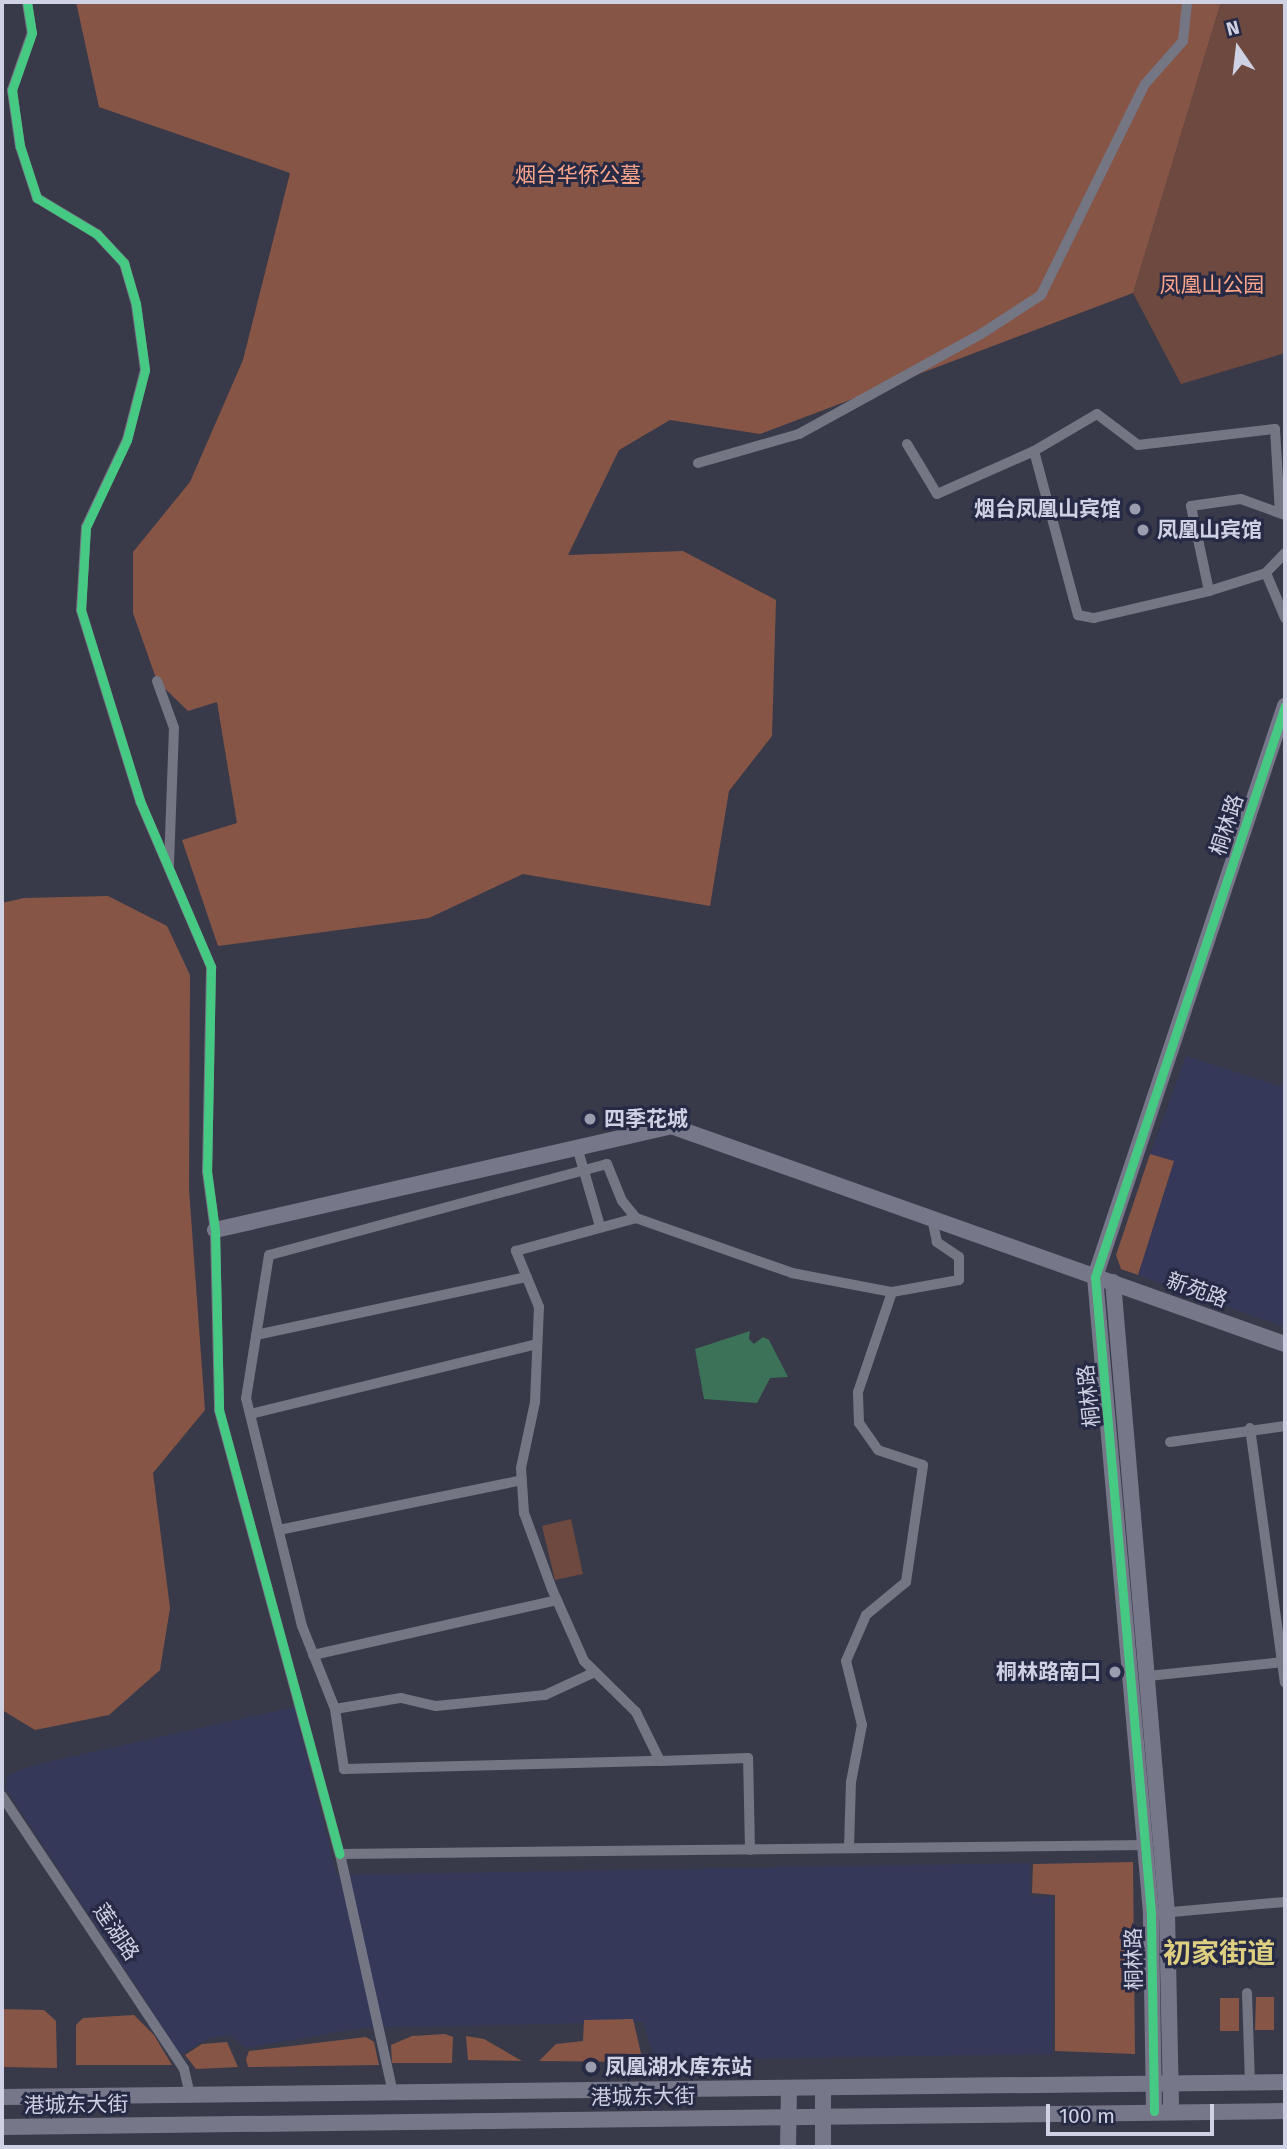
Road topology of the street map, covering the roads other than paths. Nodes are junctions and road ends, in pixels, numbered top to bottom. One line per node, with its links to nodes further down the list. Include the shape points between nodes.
1 (27, 2): 13 (street, via 32,33 12,90 20,146 37,198 97,234 124,263 136,304 145,370 127,440 86,527 81,610 107,706)
2 (1187, 2): 5 (street, via 1184,41 1145,84 1041,295 981,334 799,434)
3 (907, 444): 4 (street, via 937,494)
4 (1034, 451): 6 (street, via 1097,414 1138,445 1275,429); 9 (street, via 1078,615 1094,618)
5 (698, 463)
6 (1282, 514): 9 (street, via 1241,499 1191,506)
7 (1285, 553): 8 (street)
8 (1266, 573): 9 (street); 10 (street)
9 (1209, 591)
10 (1285, 618)
11 (157, 681): 13 (street, via 174,728)
12 (1285, 706): 20 (street, 桐林路)
13 (169, 870): 19 (street, via 211,967 207,1171)
14 (577, 1147): 15 (street); 17 (street, 新苑路, via 671,1126); 19 (street, 新苑路)
15 (584, 1170): 16 (street, via 607,1164 622,1201); 18 (street); 24 (street, via 269,1255)
16 (636, 1218): 18 (street); 23 (street, via 792,1273)
17 (932, 1219): 20 (street, 新苑路); 23 (street, via 937,1242 959,1257 959,1280)
18 (600, 1226): 21 (street, via 516,1251)
19 (215, 1230): 45 (street, via 219,1410)
20 (1095, 1277): 22 (street, 新苑路); 42 (street, 桐林路)
21 (527, 1278): 24 (street); 25 (street, via 539,1307)
22 (1113, 1282): 26 (street, 新苑路); 37 (street, 桐林路)
23 (891, 1292): 43 (street, via 858,1392 859,1423 878,1450 923,1465 906,1582 866,1615 846,1661 862,1725 851,1782)
24 (256, 1335): 27 (street, via 246,1398)
25 (537, 1344): 27 (street); 31 (street, via 535,1402)
26 (1285, 1344)
27 (250, 1414): 32 (street)
28 (1285, 1426): 29 (street)
29 (1250, 1429): 30 (street); 35 (street)
30 (1170, 1442)
31 (522, 1480): 32 (street); 33 (street, via 524,1513)
32 (279, 1530): 34 (street)
33 (557, 1600): 34 (street); 36 (street, via 584,1661)
34 (313, 1655): 39 (street)
35 (1283, 1662): 37 (street); 38 (street)
36 (595, 1672): 39 (street, via 545,1695 436,1706 401,1698); 40 (street, via 636,1712)
37 (1148, 1676): 47 (street, 桐林路)
38 (1285, 1683)
39 (335, 1709): 40 (street, via 344,1769)
40 (660, 1761): 44 (street, via 748,1758)
41 (2, 1796): 56 (street, 莲湖路, via 184,2069)
42 (1146, 1845): 43 (street); 47 (street, 桐林路)
43 (849, 1848): 44 (street)
44 (750, 1850): 45 (street)
45 (340, 1854): 55 (street)
46 (1285, 1902): 47 (street)
47 (1159, 1913): 51 (street, 桐林路); 52 (street, 桐林路)
48 (1248, 1993): 49 (street)
49 (1250, 2082): 50 (street, 港城东大街); 51 (street, 港城东大街)
50 (1285, 2082)
51 (1170, 2083): 52 (street, 港城东大街); 59 (street, 桐林路)
52 (1153, 2084): 53 (street, 港城东大街); 58 (street, 桐林路)
53 (823, 2090): 54 (street, 港城东大街); 62 (street)
54 (789, 2091): 55 (street, 港城东大街); 61 (street)
55 (393, 2093): 56 (street, 港城东大街)
56 (190, 2094): 57 (street, 港城东大街)
57 (2, 2097)
58 (1154, 2111): 59 (street, 港城东大街); 62 (street, 港城东大街)
59 (1171, 2111): 60 (street, 港城东大街)
60 (1285, 2111)
61 (788, 2117): 62 (street, 港城东大街); 63 (street, 港城东大街); 64 (street)
62 (823, 2118): 65 (street)
63 (2, 2127)
64 (788, 2147)
65 (823, 2147)

